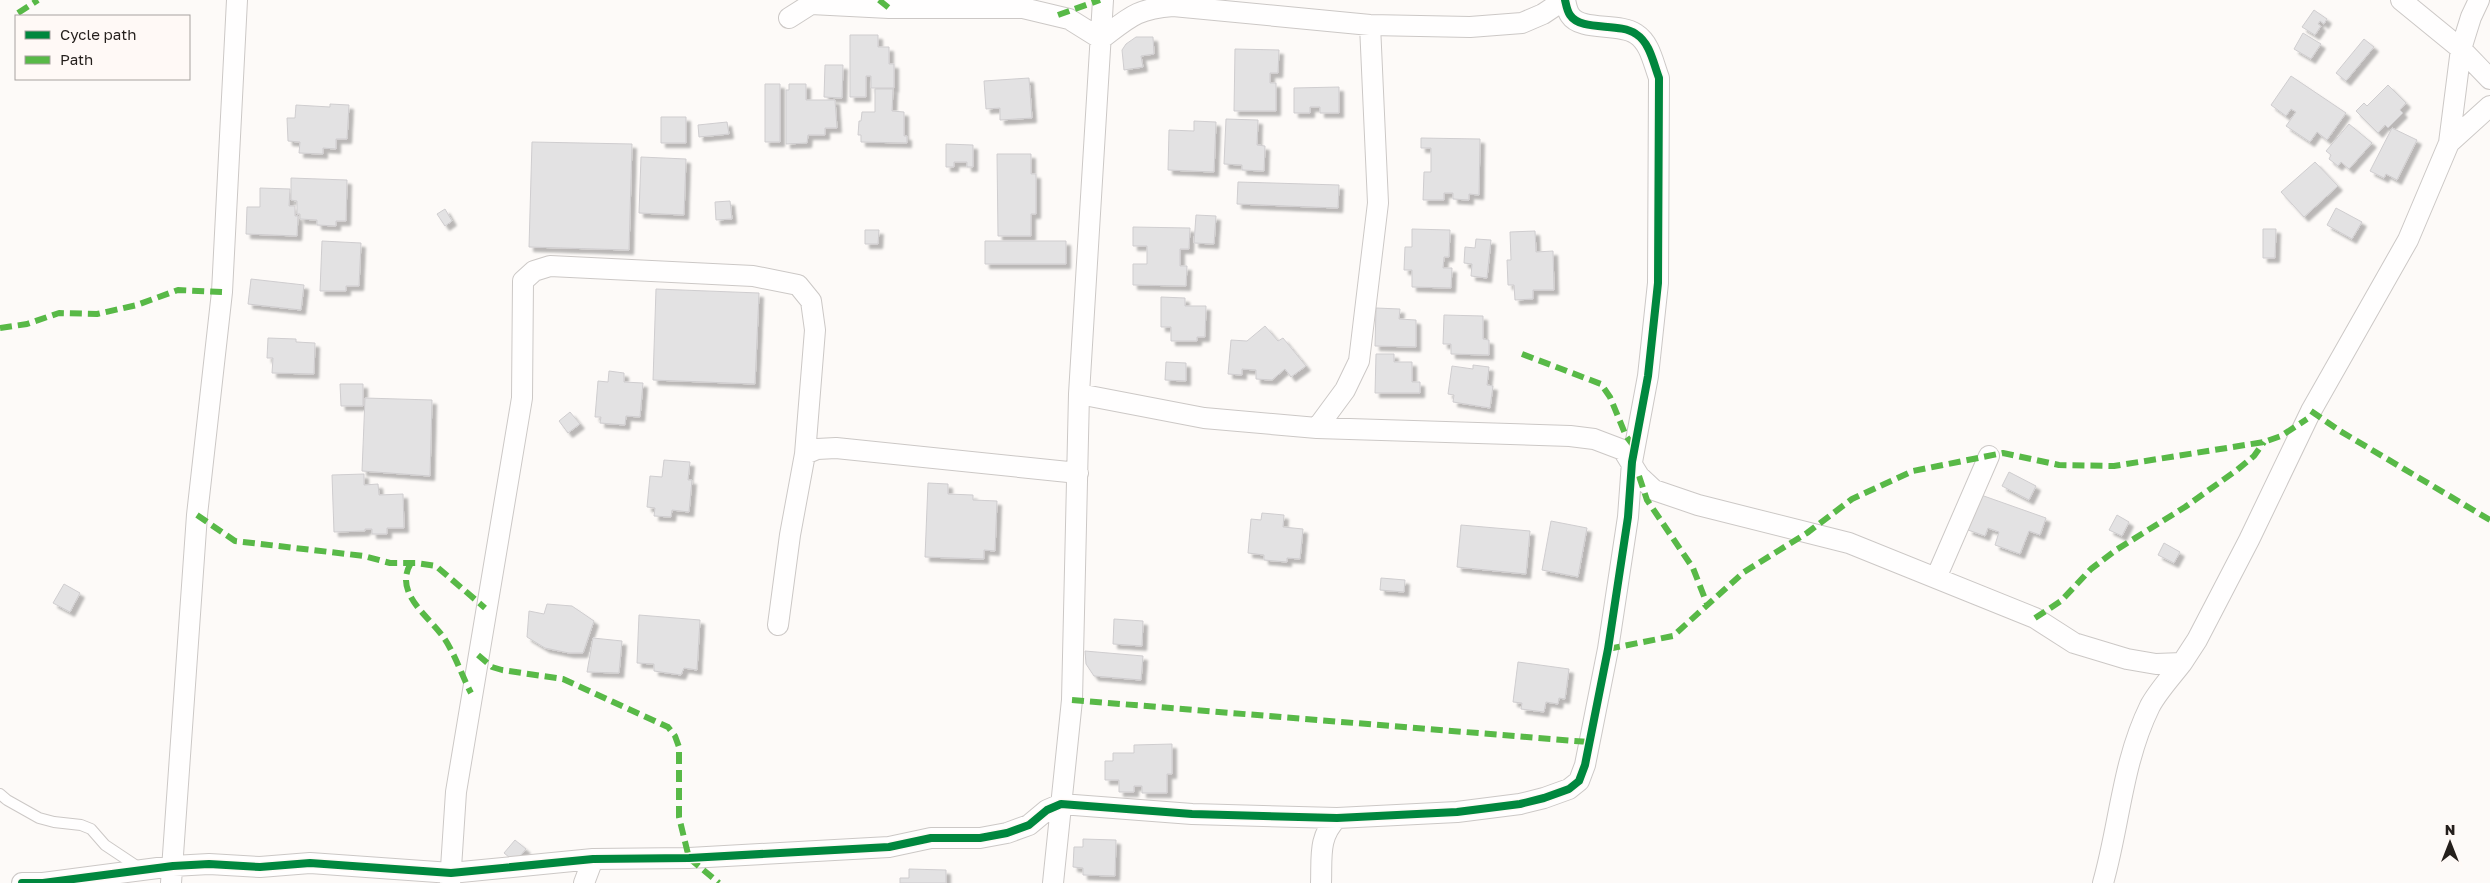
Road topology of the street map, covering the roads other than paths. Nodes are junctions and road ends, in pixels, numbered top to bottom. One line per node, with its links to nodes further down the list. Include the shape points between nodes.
1 (237, 0): 29 (street, via 222,292 197,516)
2 (1103, 0): 8 (street)
3 (1565, 0): 7 (street, via 1522,23 1470,27); 17 (street, via 1570,15 1580,23 1635,33 1648,47 1659,78 1658,283 1648,376)
4 (2401, 0): 9 (street)
5 (2479, 0): 9 (street)
6 (789, 18): 8 (street, via 811,4 889,8 1023,8 1069,19)
7 (1370, 25): 8 (street, via 1173,6 1146,8); 14 (street, via 1378,203 1359,361 1345,390)
8 (1102, 39): 13 (street)
9 (2460, 49): 10 (street); 12 (street)
10 (2490, 79)
11 (2490, 106): 12 (street)
12 (2449, 143): 21 (street, via 2408,240 2311,410 2249,540)
13 (1079, 394): 14 (street, via 1204,418); 18 (street)
14 (1317, 428): 17 (street, via 1570,436 1613,445 1623,450)
15 (805, 454): 18 (street, via 817,449 836,448); 20 (street); 30 (street, via 816,330 811,301 798,285 753,276 550,266 534,271 523,281 522,398 463,744 456,792)
16 (1989, 456): 19 (street)
17 (1632, 462): 19 (street, via 1639,476 1654,490 1698,505 1849,543); 24 (street, via 1628,518 1608,649 1579,781 1560,792 1520,804 1457,812)
18 (1078, 473): 23 (street, via 1072,700)
19 (1936, 578): 21 (street, via 2035,618 2074,642 2156,664)
20 (778, 625)
21 (2182, 663): 35 (street, via 2152,704 2137,736 2123,784)
22 (0, 794): 28 (lane, via 39,818 91,829 105,845)
23 (1061, 804): 24 (street, via 1192,814); 25 (street, via 1047,810); 26 (street)
24 (1337, 818): 34 (street, via 1327,828 1323,840)
25 (1029, 825): 26 (street); 27 (street, via 980,838 931,838 889,847 689,858)
26 (1059, 842): 33 (street)
27 (593, 859): 30 (street); 32 (street)
28 (142, 870): 29 (street); 31 (street)
29 (172, 875): 30 (street, via 210,864 260,867 310,863)
30 (451, 878)
31 (22, 883)
32 (584, 883)
33 (1053, 883)
34 (1321, 883)
35 (2103, 883)

